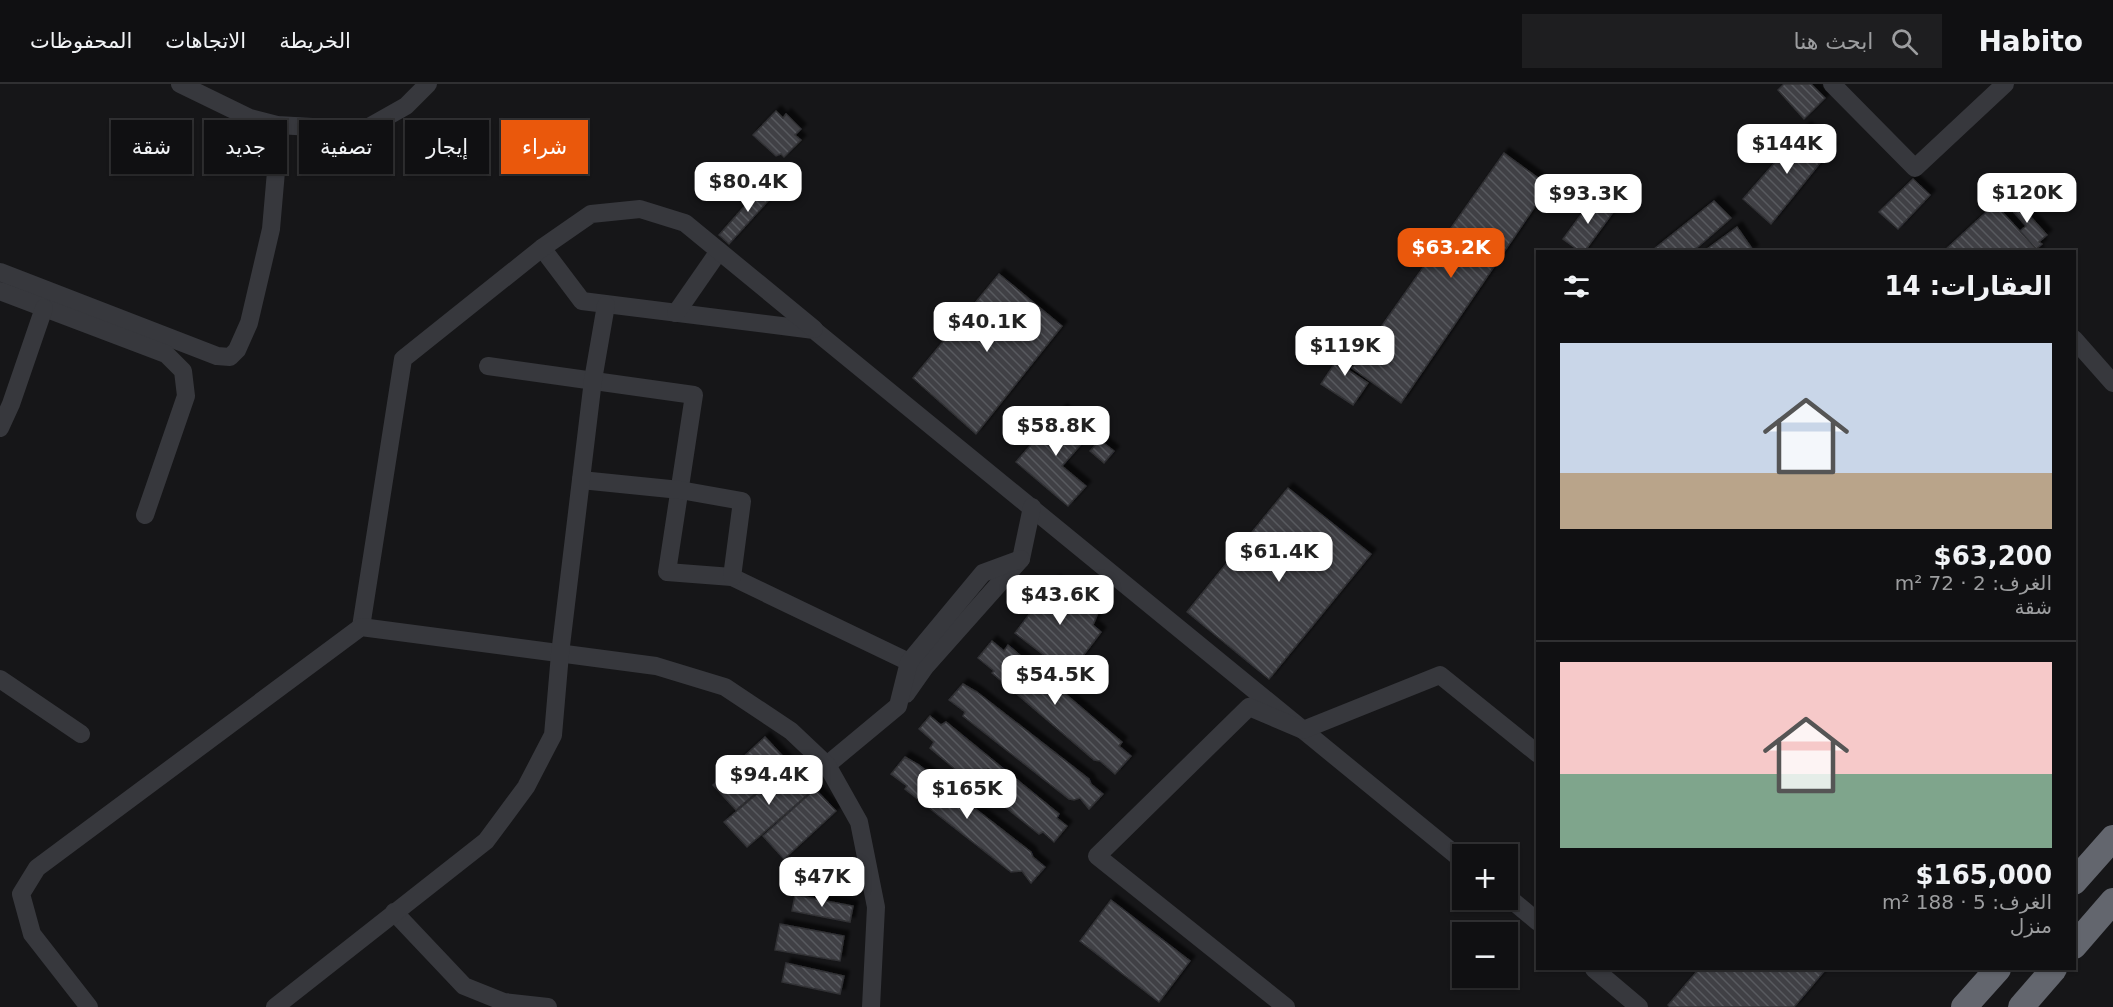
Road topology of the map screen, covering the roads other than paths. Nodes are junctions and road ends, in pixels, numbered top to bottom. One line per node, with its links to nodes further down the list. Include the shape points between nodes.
1 (180, 84): 5 (street)
2 (428, 84): 6 (street, via 406,106 368,128)
3 (1832, 84): 4 (street, via 1915,168)
4 (2005, 84)
5 (258, 120)
6 (287, 126)
7 (276, 174): 10 (street, via 271,229 249,323 230,357 217,356)
8 (543, 248): 9 (street, via 591,214 640,208 685,223); 12 (street, via 582,301); 27 (street, via 404,359)
9 (719, 251): 14 (street); 15 (street)
10 (0, 272)
11 (0, 291): 13 (street)
12 (606, 305): 14 (street); 18 (street)
13 (44, 308): 20 (street); 24 (street, via 166,354 183,371 186,396)
14 (676, 313): 15 (street)
15 (814, 330): 23 (street)
16 (2076, 341): 19 (street)
17 (488, 366): 18 (street)
18 (593, 380): 21 (street); 22 (street, via 694,395)
19 (2113, 383)
20 (0, 428)
21 (581, 480): 22 (street); 28 (street)
22 (680, 490): 26 (street, via 742,501); 26 (street, via 667,572)
23 (1032, 507): 25 (street); 32 (street)
24 (145, 515)
25 (1021, 559): 29 (street, via 983,573); 31 (street, via 925,667)
26 (732, 577): 29 (street)
27 (361, 627): 28 (street); 47 (street, via 36,868 21,894 32,934)
28 (560, 654): 35 (street, via 656,666 725,687 791,731); 41 (street, via 554,735 526,787 486,841)
29 (909, 662): 31 (street)
30 (0, 678): 33 (street)
31 (898, 706): 35 (street)
32 (1303, 730): 34 (street, via 1440,675); 37 (street); 51 (street, via 1249,707 1097,856)
33 (81, 734)
34 (1536, 752)
35 (827, 765): 50 (street, via 859,822 876,906)
36 (2113, 838): 38 (highway)
37 (1452, 852)
38 (2076, 880)
39 (2113, 902): 43 (highway)
40 (1518, 905): 42 (street)
41 (394, 912): 48 (street); 49 (street, via 464,986 504,1002)
42 (1536, 920)
43 (2076, 944)
44 (1595, 970): 52 (street)
45 (1997, 970): 53 (highway)
46 (2053, 970): 54 (highway)
47 (89, 1007)
48 (275, 1007)
49 (549, 1007)
50 (871, 1007)
51 (1286, 1007)
52 (1640, 1007)
53 (1965, 1007)
54 (2021, 1007)

